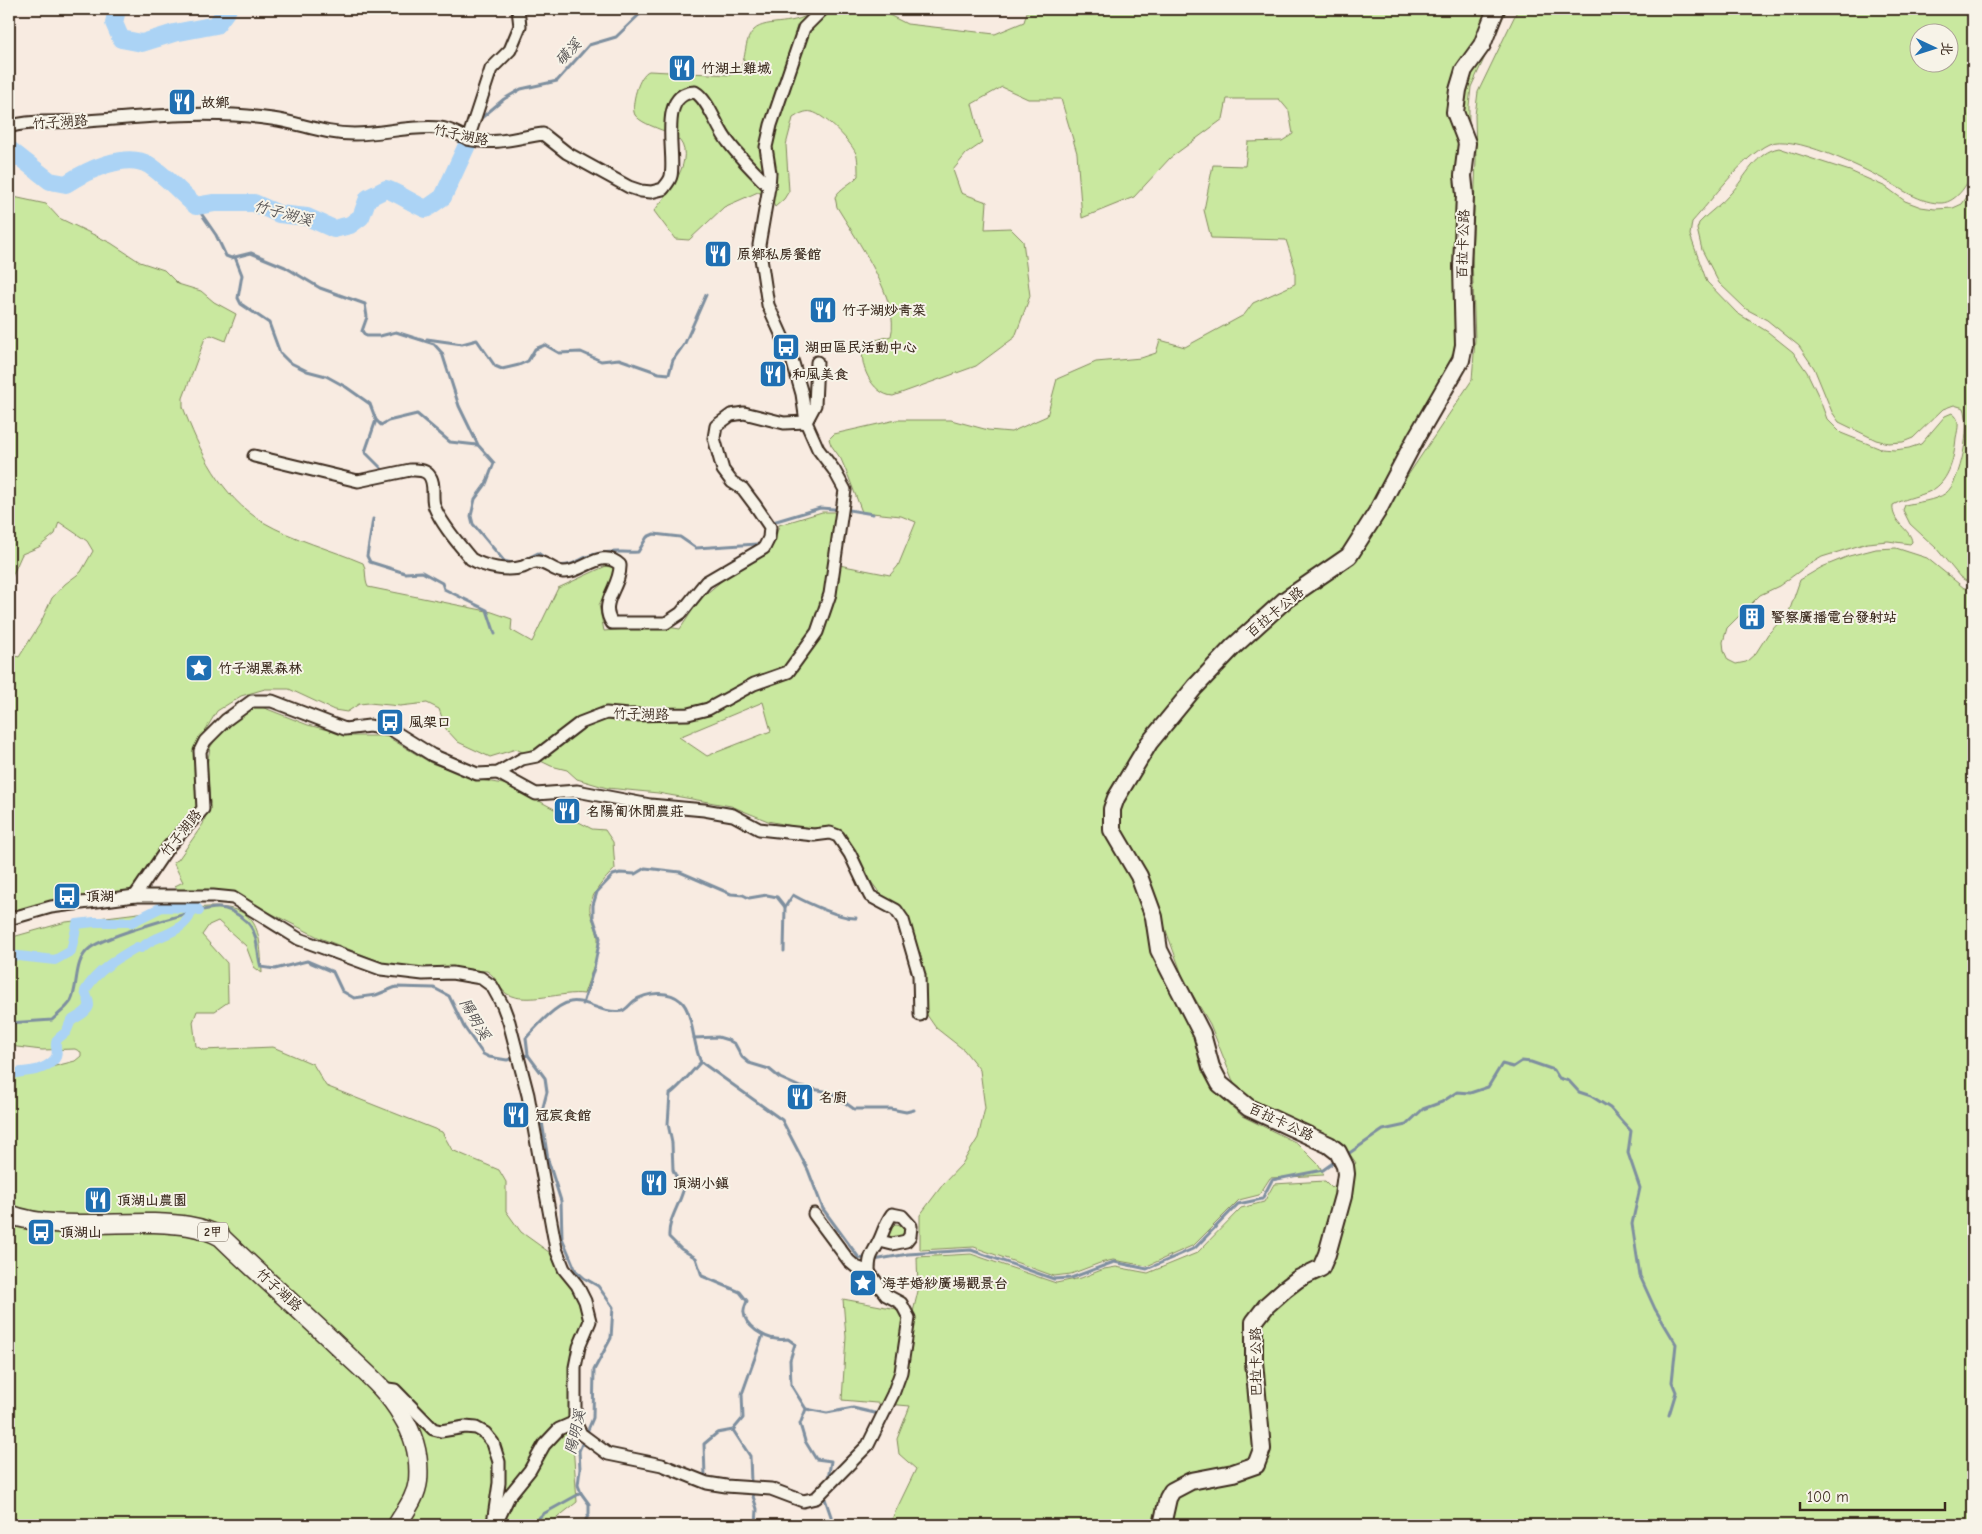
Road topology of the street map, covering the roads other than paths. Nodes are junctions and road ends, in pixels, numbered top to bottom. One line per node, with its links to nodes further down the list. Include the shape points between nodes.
1 (518, 9): 5 (street, via 520,26 510,50 491,69)
2 (823, 9): 6 (street, 竹子湖路, via 804,28 771,125 766,147)
3 (1496, 9): 14 (main road, 百拉卡公路, via 1482,45 1464,70 1455,112 1467,143 1462,176 1465,195 1462,267 1464,345 1461,360 1349,556 1285,600 1195,687 1149,743 1112,809 1112,830 1139,876 1154,917 1159,950 1202,1034 1220,1084 1249,1108)
4 (10, 125): 5 (street, 竹子湖路, via 160,115 224,116 273,119 326,132 354,134 415,127 442,128)
5 (468, 139): 6 (street, 竹子湖路, via 498,142 543,134 567,153 622,183 651,192 662,189 671,177 670,137 676,100 682,94 695,92 703,96 728,143)
6 (769, 187): 8 (street, 竹子湖路, via 759,245 768,305 791,356)
7 (817, 362): 8 (street, via 815,405)
8 (806, 422): 9 (street, via 784,423 744,413 731,415 716,426 714,438 723,470 756,504 770,527 769,538 764,548 706,582 681,614 666,623 612,623 606,608 621,574 620,565 614,560 605,558 562,572 538,562 512,569 480,564 471,559 434,507 432,482 425,472 410,470 358,481); 10 (street, 竹子湖路, via 818,449 845,490 830,594 817,632 788,672 754,684 708,709 688,714 629,716 606,713 580,723 537,756 522,758)
9 (254, 456)
10 (498, 773): 11 (street, 竹子湖路, via 477,774 432,755 392,730 369,726 345,729 272,701 252,701 205,741 200,751 203,809 169,846); 13 (street, via 536,794 577,791 650,805 733,814 759,829 838,836 870,896 896,910 903,920 919,975)
11 (136, 896): 12 (street, via 51,907); 20 (street, via 233,898 299,938 381,969 423,974 452,973 481,978 492,986 503,1006 528,1095 556,1249 585,1301 590,1321 574,1367)
12 (9, 919)
13 (920, 1015)
14 (1329, 1145): 22 (main road, 巴拉卡公路, via 1338,1152 1346,1174 1327,1254 1321,1268 1285,1289 1254,1322 1254,1362 1262,1449 1256,1465 1191,1481 1172,1491)
15 (9, 1214): 19 (main road, 竹子湖路 / 2甲, via 42,1222 168,1224 212,1232 301,1310)
16 (814, 1214): 18 (street, via 849,1261 856,1267)
17 (880, 1241): 18 (street)
18 (870, 1265): 20 (street, via 886,1295 901,1303 909,1318 901,1372 868,1445 816,1498 803,1501 771,1489 707,1483 662,1465 608,1454 585,1437)
19 (380, 1388): 20 (street, via 395,1390 433,1428 441,1431 476,1428 485,1433 499,1462 493,1523 497,1522 509,1496 530,1470 544,1445 559,1429); 21 (main road, 竹子湖路 / 2甲, via 402,1414 417,1454 416,1490)
20 (575, 1422)
21 (397, 1525)
22 (1162, 1525)

